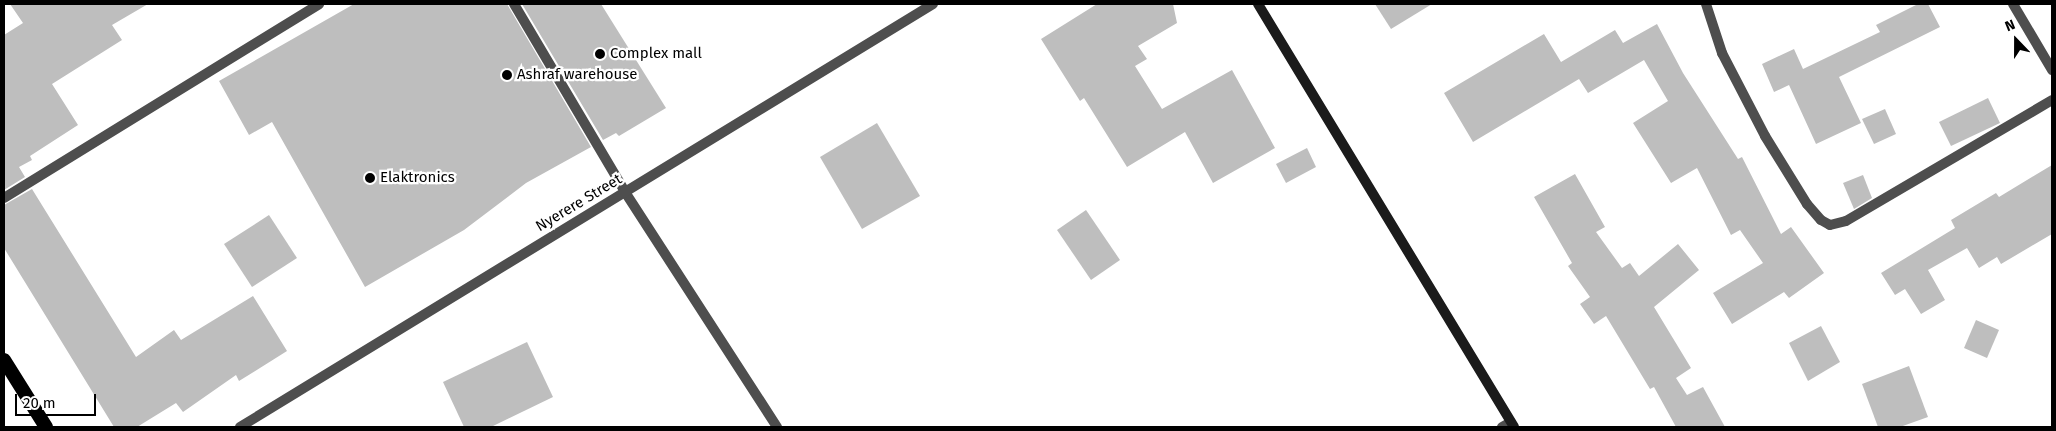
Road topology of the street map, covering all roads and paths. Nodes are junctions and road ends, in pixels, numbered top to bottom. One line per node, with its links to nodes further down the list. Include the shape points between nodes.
1 (320, 4): 10 (street)
2 (514, 4): 9 (street)
3 (933, 4): 9 (street, Nyerere Street)
4 (1258, 4): 12 (main road)
5 (1706, 4): 8 (street, via 1722,53 1765,136 1807,204 1820,220 1830,225 1846,221)
6 (2014, 4): 7 (street)
7 (2052, 70)
8 (2052, 100)
9 (625, 192): 14 (street, Nyerere Street); 15 (street)
10 (4, 198)
11 (4, 360): 13 (highway)
12 (1509, 425)
13 (46, 427)
14 (240, 427)
15 (777, 427)

